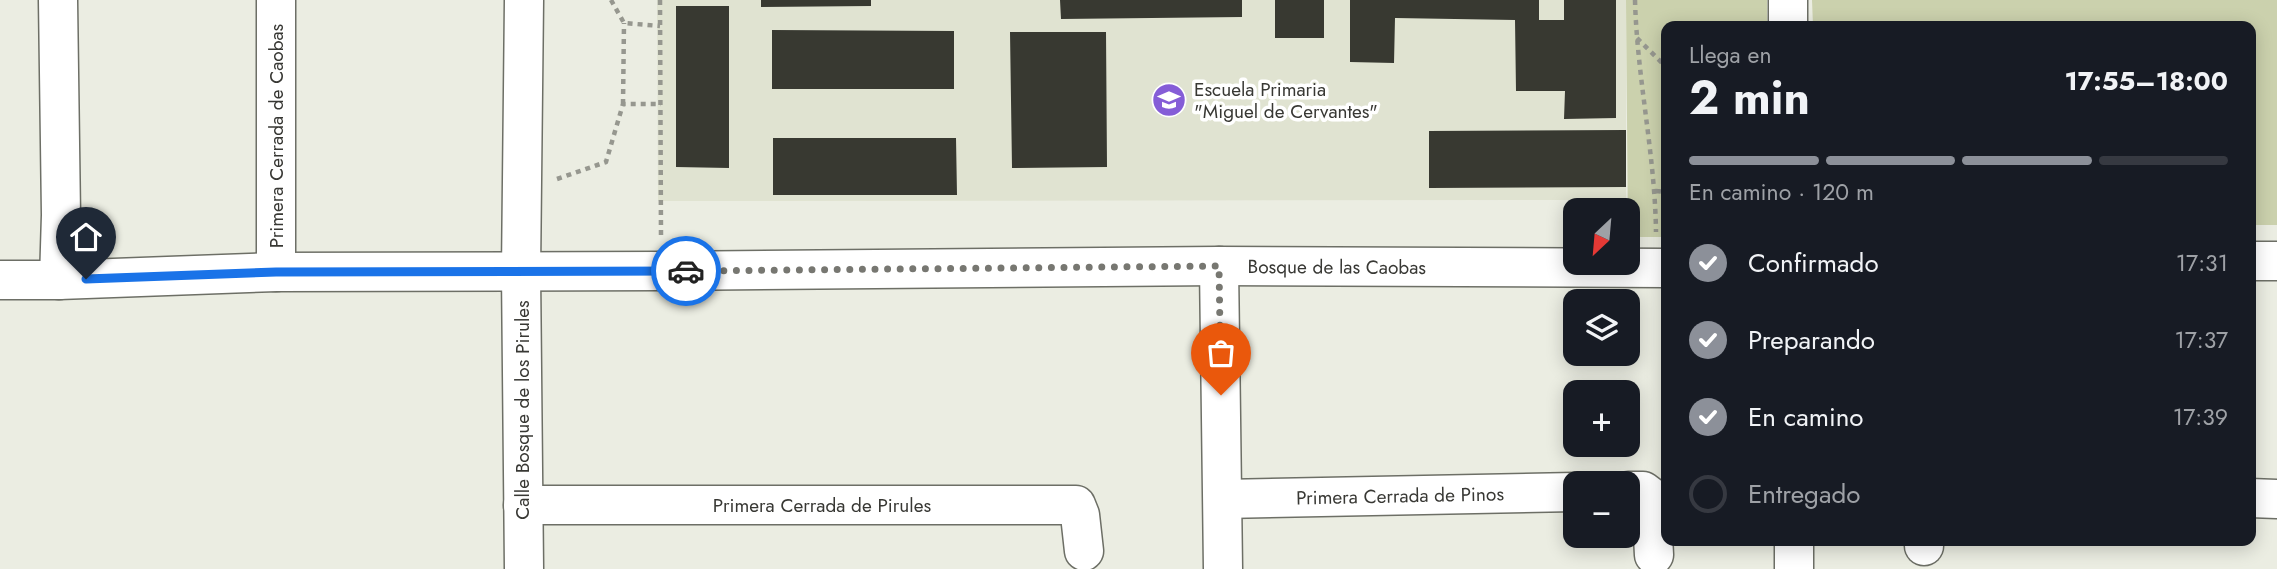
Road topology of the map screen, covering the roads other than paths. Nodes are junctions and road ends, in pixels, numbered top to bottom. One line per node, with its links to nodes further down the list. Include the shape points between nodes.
1 (58, 0): 13 (street)
2 (276, 0): 10 (street, Primera Cerrada de Caobas)
3 (524, 0): 11 (street, Calle Bosque de los Pirules)
4 (1788, 0): 5 (street)
5 (1788, 21)
6 (2256, 261): 7 (street)
7 (2277, 261)
8 (1219, 266): 9 (street, Bosque de las Caobas); 11 (street, Bosque de las Caobas); 17 (street)
9 (1661, 268)
10 (276, 272): 11 (street, Bosque de las Caobas); 13 (street, Bosque de las Caobas)
11 (521, 272): 19 (street, Calle Bosque de los Pirules)
12 (0, 280): 13 (street, Bosque de las Caobas)
13 (59, 280)
14 (1640, 491): 22 (street, via 1651,498)
15 (1563, 492): 17 (street, Primera Cerrada de Pinos)
16 (2256, 498): 18 (street)
17 (1223, 499): 24 (street)
18 (2277, 499)
19 (523, 505): 21 (street, Primera Cerrada de Pirules, via 1076,505); 23 (street, Calle Bosque de los Pirules)
20 (1794, 546): 25 (street)
21 (1084, 551)
22 (1654, 555)
23 (524, 569)
24 (1223, 569)
25 (1794, 569)

